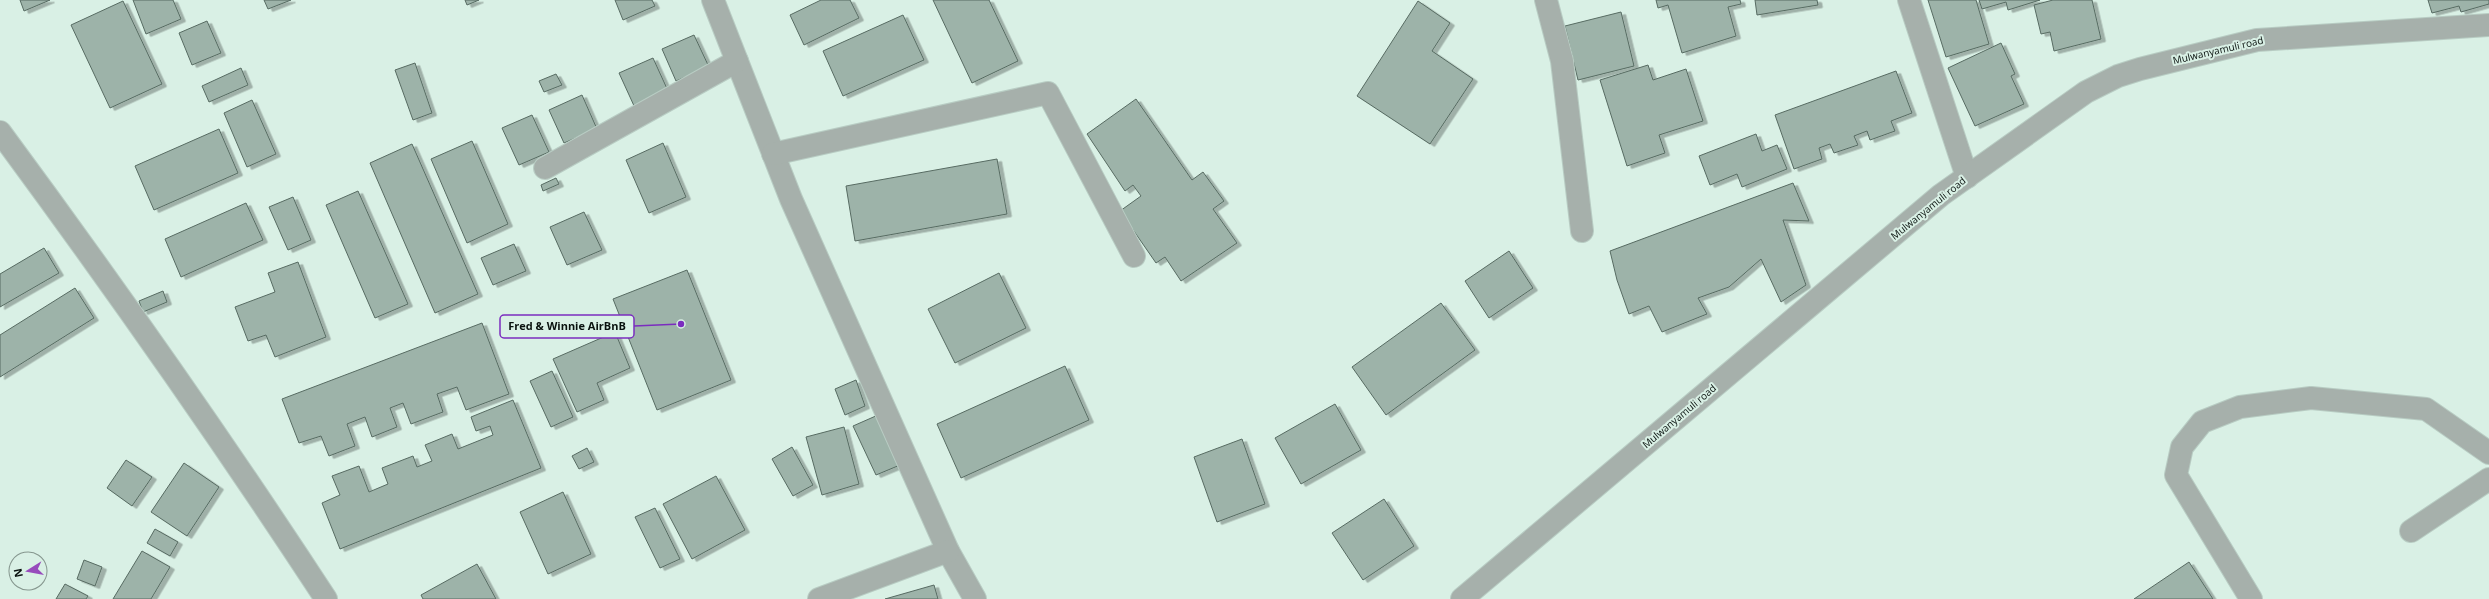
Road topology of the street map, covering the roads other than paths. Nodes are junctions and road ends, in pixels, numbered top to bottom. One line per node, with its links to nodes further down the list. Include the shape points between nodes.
1 (713, 0): 5 (street)
2 (1546, 0): 10 (street, via 1562,61)
3 (1909, 0): 9 (street)
4 (2489, 25): 9 (street, Mulwanyamuli road, via 2258,40 2140,69 2118,76 2086,92)
5 (737, 62): 7 (street); 8 (street)
6 (0, 132): 16 (street, via 106,274 250,483)
7 (773, 154): 11 (street, via 1048,93); 15 (street)
8 (545, 168)
9 (1966, 177): 19 (street, Mulwanyamuli road)
10 (1582, 231)
11 (1134, 256)
12 (2489, 453): 20 (street, via 2426,409 2311,398 2240,407 2202,422 2182,447 2176,475)
13 (2489, 479): 14 (street)
14 (2411, 531)
15 (948, 550): 17 (street); 18 (street)
16 (326, 599)
17 (819, 599)
18 (975, 599)
19 (1462, 599)
20 (2251, 599)

